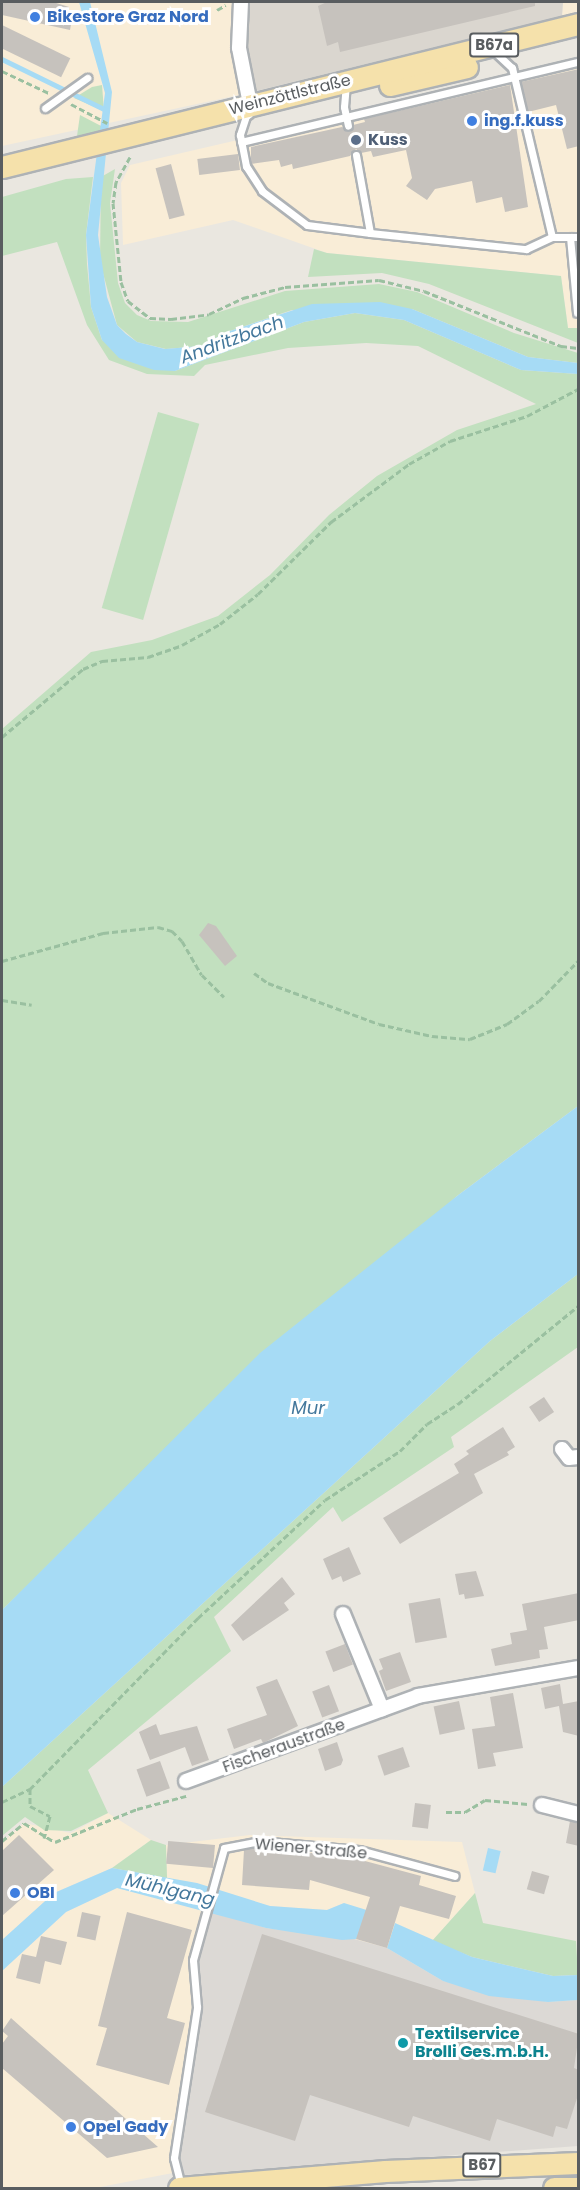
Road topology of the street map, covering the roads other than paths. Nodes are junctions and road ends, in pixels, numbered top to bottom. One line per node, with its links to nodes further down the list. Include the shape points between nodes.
1 (241, 2): 10 (street, via 238,48)
2 (579, 24): 4 (main road, Weinzöttlstraße / B67a)
3 (579, 39): 4 (main road, Weinzöttlstraße / B67a)
4 (495, 52): 6 (lane); 8 (main road, Weinzöttlstraße / B67a)
5 (579, 62): 6 (lane)
6 (514, 77): 11 (lane); 19 (lane)
7 (87, 78): 9 (lane)
8 (345, 88): 10 (main road, Weinzöttlstraße / B67a); 11 (lane)
9 (45, 108)
10 (248, 110): 13 (lane); 14 (main road, Weinzöttlstraße / B67a)
11 (346, 117): 12 (lane); 13 (lane)
12 (348, 126)
13 (241, 142): 18 (lane, via 246,166 262,191 307,225)
14 (79, 154): 16 (main road, Weinzöttlstraße / B67a); 17 (main road, Weinzöttlstraße / B67a)
15 (356, 155): 18 (lane)
16 (2, 167)
17 (2, 180)
18 (369, 233): 19 (lane, via 526,249)
19 (552, 237): 20 (lane)
20 (570, 237): 21 (lane); 22 (lane)
21 (579, 237)
22 (577, 313)
23 (562, 1449): 24 (street, via 569,1458)
24 (579, 1457)
25 (343, 1614): 27 (street)
26 (579, 1668): 27 (street, Fischeraustraße, via 418,1696)
27 (382, 1709): 28 (street, Fischeraustraße)
28 (186, 1781)
29 (542, 1805): 30 (street)
30 (579, 1814)
31 (455, 1876): 33 (lane, Wiener Straße, via 359,1850 259,1842 224,1848 193,1960 197,2007 174,2158)
32 (579, 2163): 33 (main road, Wiener Straße / B67, via 396,2170)
33 (181, 2188)
34 (554, 2188): 35 (main road)
35 (579, 2188)

